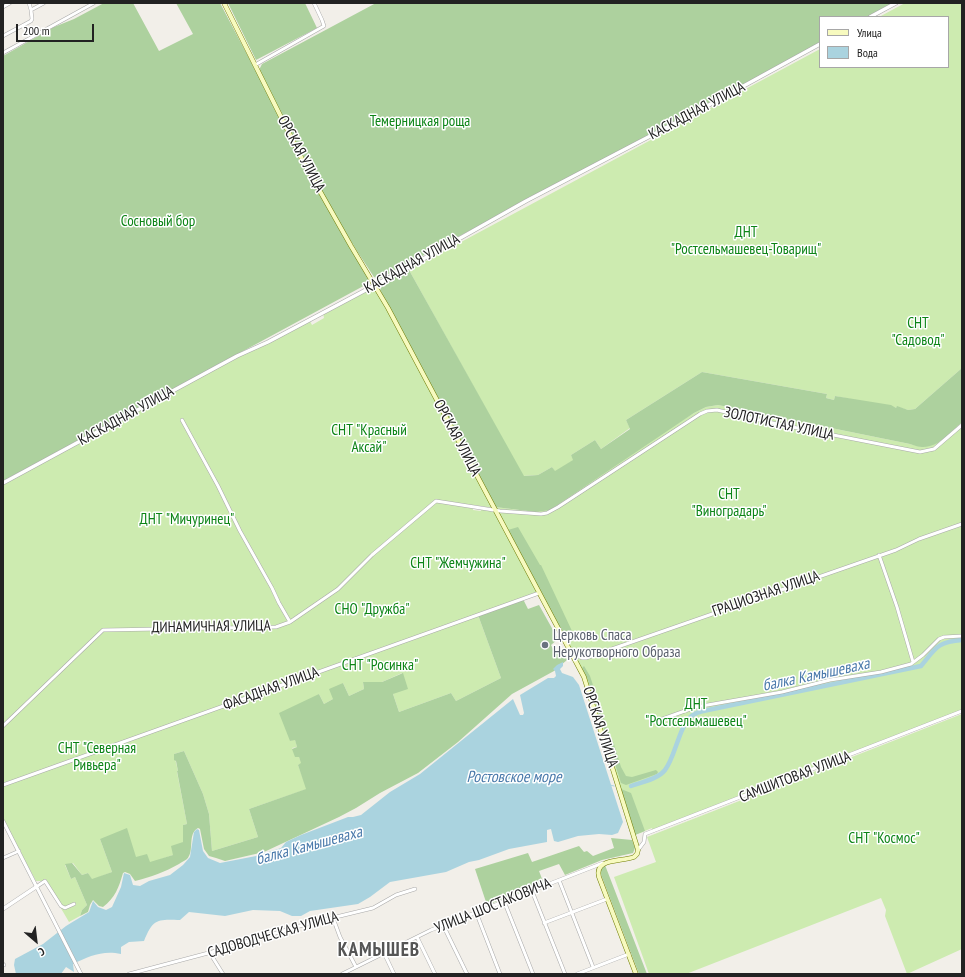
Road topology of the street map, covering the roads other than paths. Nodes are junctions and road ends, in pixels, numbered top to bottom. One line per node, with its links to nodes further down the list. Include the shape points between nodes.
1 (10, 3): 8 (street)
2 (29, 3): 9 (street)
3 (44, 3): 9 (street)
4 (94, 3): 13 (street)
5 (224, 3): 14 (main road, ОРСКАЯ УЛИЦА)
6 (314, 3): 14 (street, via 324,26)
7 (896, 3): 10 (street)
8 (3, 7)
9 (31, 10): 11 (street, via 31,21)
10 (872, 16)
11 (3, 36)
12 (819, 45): 15 (street, КАСКАДНАЯ УЛИЦА)
13 (3, 53)
14 (255, 65): 15 (main road, ОРСКАЯ УЛИЦА, via 304,163)
15 (375, 284): 18 (street, КАСКАДНАЯ УЛИЦА); 20 (main road, ОРСКАЯ УЛИЦА)
16 (182, 420): 24 (street)
17 (962, 425): 20 (street, ЗОЛОТИСТАЯ УЛИЦА, via 934,449 920,452 717,410 707,411 553,510 541,514)
18 (3, 483)
19 (436, 501): 20 (street, ЗОЛОТИСТАЯ УЛИЦА); 24 (street, ДИНАМИЧНАЯ УЛИЦА, via 372,555 338,589)
20 (496, 510): 23 (main road, ОРСКАЯ УЛИЦА)
21 (962, 524): 22 (street, ГРАЦИОЗНАЯ УЛИЦА)
22 (879, 555): 26 (street, ГРАЦИОЗНАЯ УЛИЦА, via 586,658); 27 (street)
23 (539, 594): 26 (main road, ОРСКАЯ УЛИЦА); 31 (street, ФАСАДНАЯ УЛИЦА)
24 (290, 622): 30 (street, ДИНАМИЧНАЯ УЛИЦА, via 276,627 103,630)
25 (962, 636): 27 (street, via 939,639)
26 (570, 651): 33 (main road, ОРСКАЯ УЛИЦА, via 586,684)
27 (914, 662): 29 (street, via 881,672 696,707)
28 (962, 711): 33 (street, САМШИТОВАЯ УЛИЦА, via 645,834 644,842)
29 (654, 722)
30 (3, 726)
31 (3, 785)
32 (3, 821): 34 (street)
33 (638, 850): 36 (main road, via 636,856 631,858)
34 (19, 851): 35 (street); 38 (street)
35 (3, 858)
36 (603, 863): 37 (street, УЛИЦА ШОСТАКОВИЧА); 41 (main road, via 598,874)
37 (559, 880): 40 (street, УЛИЦА ШОСТАКОВИЧА); 46 (street)
38 (36, 887): 43 (street, via 45,881 61,906 65,908); 44 (street); 58 (street)
39 (414, 889): 47 (street, САДОВОДЧЕСКАЯ УЛИЦА, via 396,895 373,908)
40 (532, 890): 42 (street, УЛИЦА ШОСТАКОВИЧА); 48 (street)
41 (607, 899): 46 (street); 53 (main road)
42 (504, 901): 45 (street, УЛИЦА ШОСТАКОВИЧА); 67 (street)
43 (74, 904)
44 (3, 909)
45 (476, 912): 49 (street, УЛИЦА ШОСТАКОВИЧА); 66 (street)
46 (571, 912): 48 (street); 55 (street)
47 (332, 918): 51 (street, САДОВОДЧЕСКАЯ УЛИЦА); 54 (street)
48 (544, 923): 68 (street)
49 (443, 925): 50 (street, УЛИЦА ШОСТАКОВИЧА); 65 (street)
50 (418, 937): 52 (street, УЛИЦА ШОСТАКОВИЧА); 64 (street)
51 (212, 952): 56 (street, САДОВОДЧЕСКАЯ УЛИЦА); 61 (street)
52 (384, 953): 54 (street, УЛИЦА ШОСТАКОВИЧА); 63 (street)
53 (629, 954): 55 (street); 70 (main road)
54 (356, 967): 57 (street, УЛИЦА ШОСТАКОВИЧА)
55 (593, 967): 69 (street)
56 (150, 969): 59 (street, САДОВОДЧЕСКАЯ УЛИЦА); 60 (street)
57 (350, 972): 62 (street, УЛИЦА ШОСТАКОВИЧА)
58 (81, 974)
59 (129, 974)
60 (152, 974)
61 (223, 974)
62 (342, 974)
63 (394, 974)
64 (434, 974)
65 (467, 974)
66 (500, 974)
67 (533, 974)
68 (564, 974)
69 (576, 974)
70 (636, 974)

